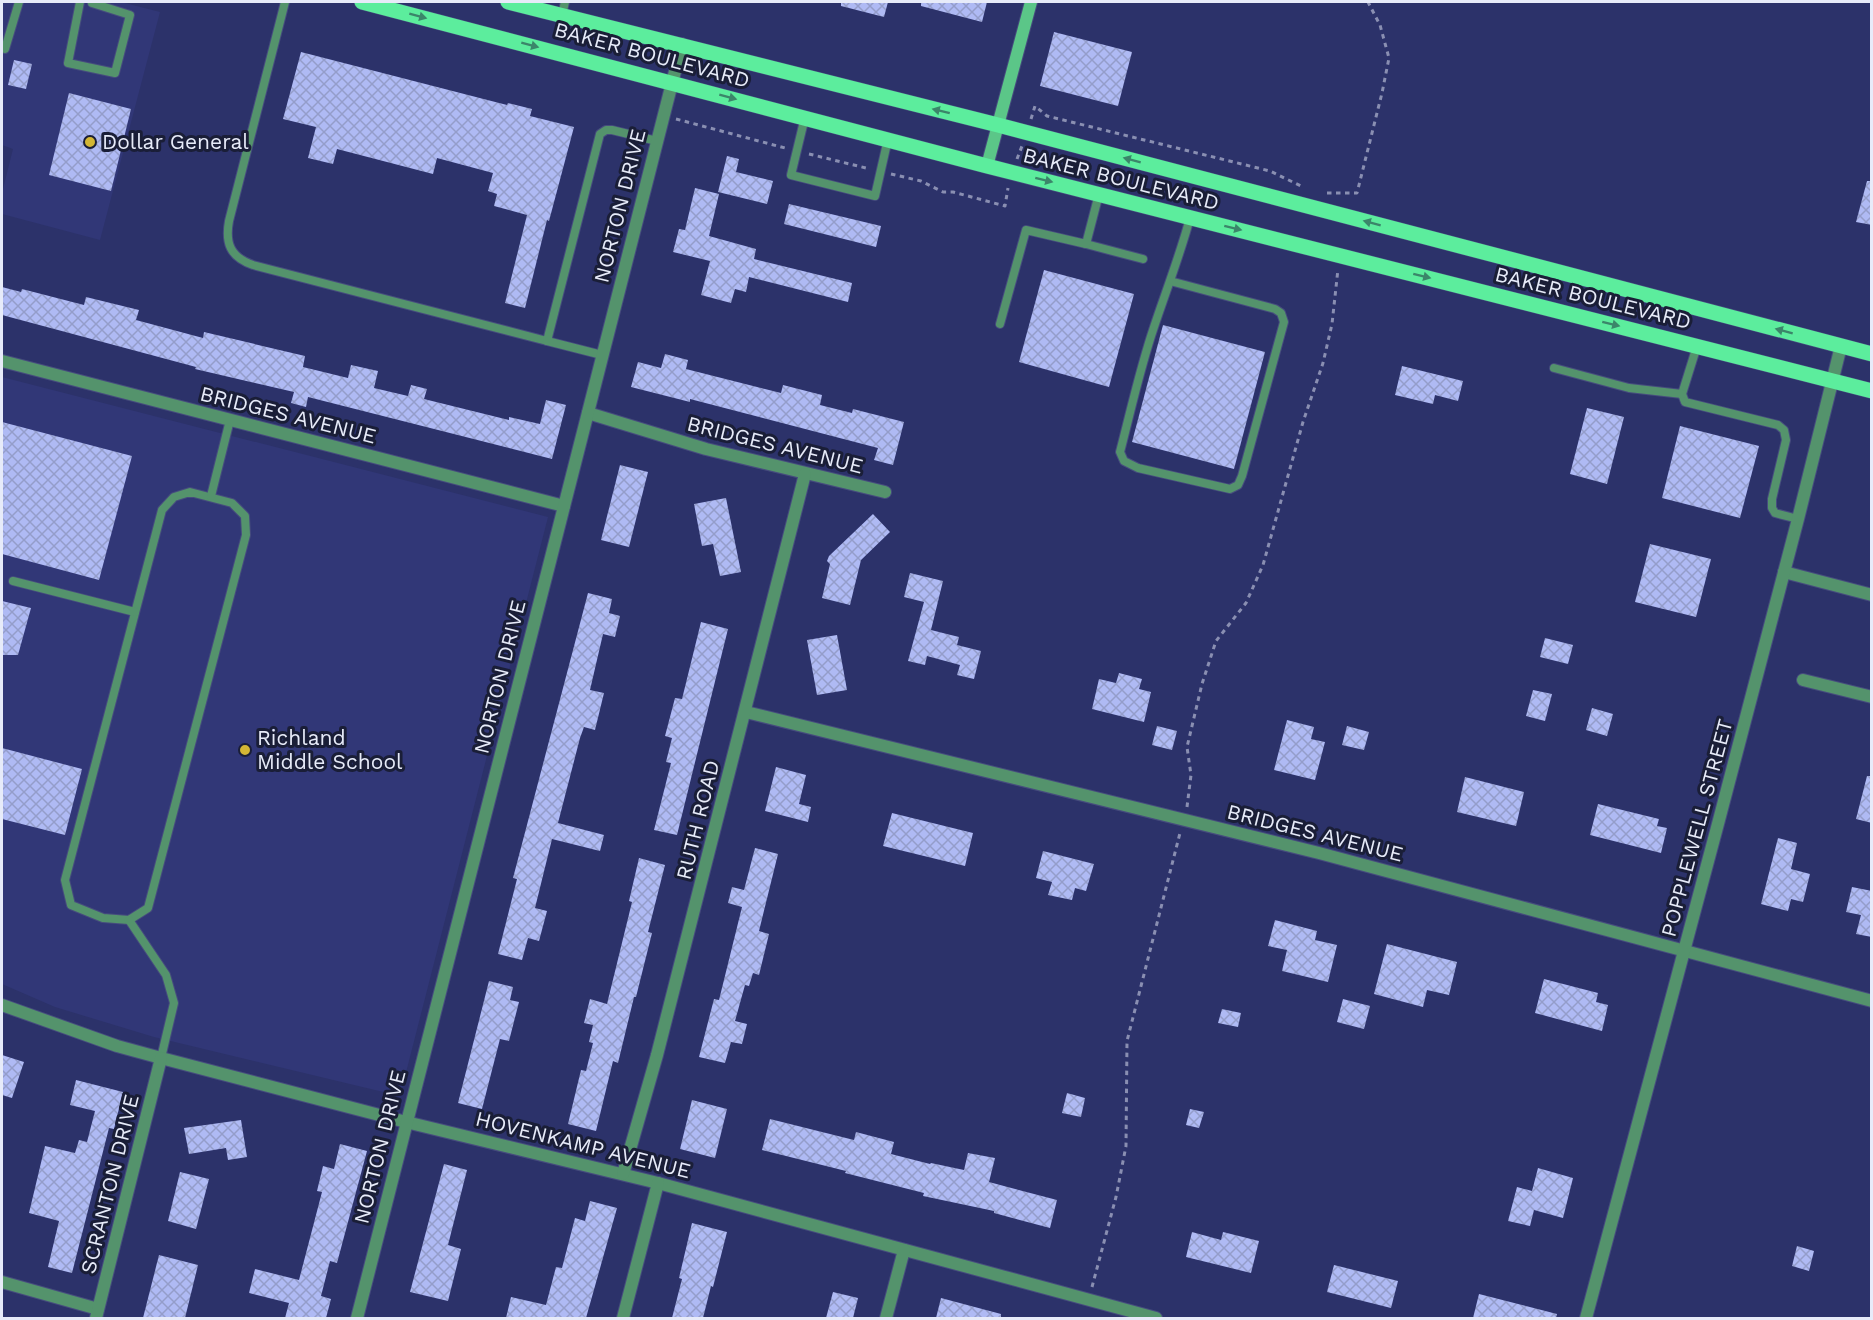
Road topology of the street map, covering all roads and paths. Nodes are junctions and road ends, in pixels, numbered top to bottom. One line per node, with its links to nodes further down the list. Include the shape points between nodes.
1 (19, 2): 10 (lane, via 5,49)
2 (80, 2): 3 (lane); 3 (lane, via 68,63 115,73 130,15)
3 (92, 2)
4 (285, 2): 24 (lane, via 229,221 229,248 253,265)
5 (362, 2): 11 (main road, BAKER BOULEVARD, one-way to 11)
6 (508, 2): 8 (main road, BAKER BOULEVARD)
7 (1031, 2): 13 (main road)
8 (564, 8): 9 (main road, BAKER BOULEVARD)
9 (682, 44): 11 (street, NORTON DRIVE); 13 (main road, BAKER BOULEVARD, one-way to 9)
10 (2, 48)
11 (671, 82): 12 (main road, BAKER BOULEVARD, one-way to 12); 15 (street, NORTON DRIVE)
12 (805, 117): 14 (main road, BAKER BOULEVARD); 14 (lane, via 792,175 875,196)
13 (998, 125): 16 (main road); 26 (main road, BAKER BOULEVARD, one-way to 13)
14 (888, 139): 16 (main road, BAKER BOULEVARD)
15 (657, 141): 24 (lane, via 612,130 600,134); 28 (street, NORTON DRIVE)
16 (987, 166): 17 (main road, BAKER BOULEVARD, one-way to 17)
17 (1099, 194): 18 (main road, BAKER BOULEVARD); 19 (lane)
18 (1190, 218): 20 (main road, BAKER BOULEVARD, one-way to 20); 22 (lane)
19 (1086, 244): 21 (lane); 23 (lane, via 1026,230)
20 (1341, 256): 25 (main road, BAKER BOULEVARD, one-way to 25); 48 (path, via 1323,363 1263,565 1246,603 1216,641 1202,684 1187,747 1191,775)
21 (1143, 259)
22 (1170, 281): 22 (lane, via 1120,452 1124,461 1138,468 1230,489 1242,477 1284,322 1275,309)
23 (1000, 324)
24 (547, 341): 28 (lane)
25 (1697, 346): 31 (main road, BAKER BOULEVARD); 33 (lane)
26 (1841, 346): 27 (main road, BAKER BOULEVARD); 31 (street, POPPLEWELL STREET)
27 (1872, 354)
28 (602, 355): 34 (street, NORTON DRIVE)
29 (2, 361): 35 (street, BRIDGES AVENUE)
30 (1554, 368): 33 (lane, via 1629,388)
31 (1833, 381): 32 (main road, BAKER BOULEVARD); 40 (street, POPPLEWELL STREET)
32 (1872, 391)
33 (1682, 394): 40 (lane, via 1684,402 1778,425 1784,430 1786,440 1772,508 1775,513)
34 (588, 413): 36 (street, BRIDGES AVENUE); 39 (street, NORTON DRIVE)
35 (230, 420): 38 (lane); 39 (street, BRIDGES AVENUE)
36 (805, 474): 37 (street, BRIDGES AVENUE); 47 (street, RUTH ROAD)
37 (885, 492)
38 (211, 496): 44 (lane, via 190,492 174,497 162,510); 49 (lane, via 232,503 245,516 246,534 148,908)
39 (564, 506): 54 (street, NORTON DRIVE)
40 (1798, 519): 41 (street, POPPLEWELL STREET)
41 (1784, 572): 43 (street); 50 (street, POPPLEWELL STREET)
42 (13, 581): 44 (lane)
43 (1872, 595)
44 (135, 612): 49 (lane, via 65,880 71,904 103,918)
45 (1803, 680): 46 (street)
46 (1872, 697)
47 (746, 712): 48 (street, BRIDGES AVENUE); 55 (street, RUTH ROAD)
48 (1184, 820): 50 (street, BRIDGES AVENUE); 59 (path, via 1127,1041 1126,1146)
49 (129, 920): 53 (lane, via 166,975 174,1003)
50 (1685, 951): 51 (street, BRIDGES AVENUE); 65 (street, POPPLEWELL STREET)
51 (1872, 1001)
52 (2, 1005): 53 (street, HOVENKAMP AVENUE)
53 (161, 1058): 54 (street, HOVENKAMP AVENUE); 60 (street, SCRANTON DRIVE)
54 (406, 1122): 55 (street, HOVENKAMP AVENUE); 61 (street, NORTON DRIVE)
55 (623, 1174): 56 (street, HOVENKAMP AVENUE)
56 (658, 1183): 57 (street, HOVENKAMP AVENUE); 62 (street)
57 (904, 1250): 59 (street, HOVENKAMP AVENUE); 63 (street)
58 (2, 1282): 60 (street)
59 (1088, 1300): 64 (street, HOVENKAMP AVENUE)
60 (97, 1314)
61 (357, 1318)
62 (623, 1318)
63 (886, 1318)
64 (1156, 1318)
65 (1586, 1318)

